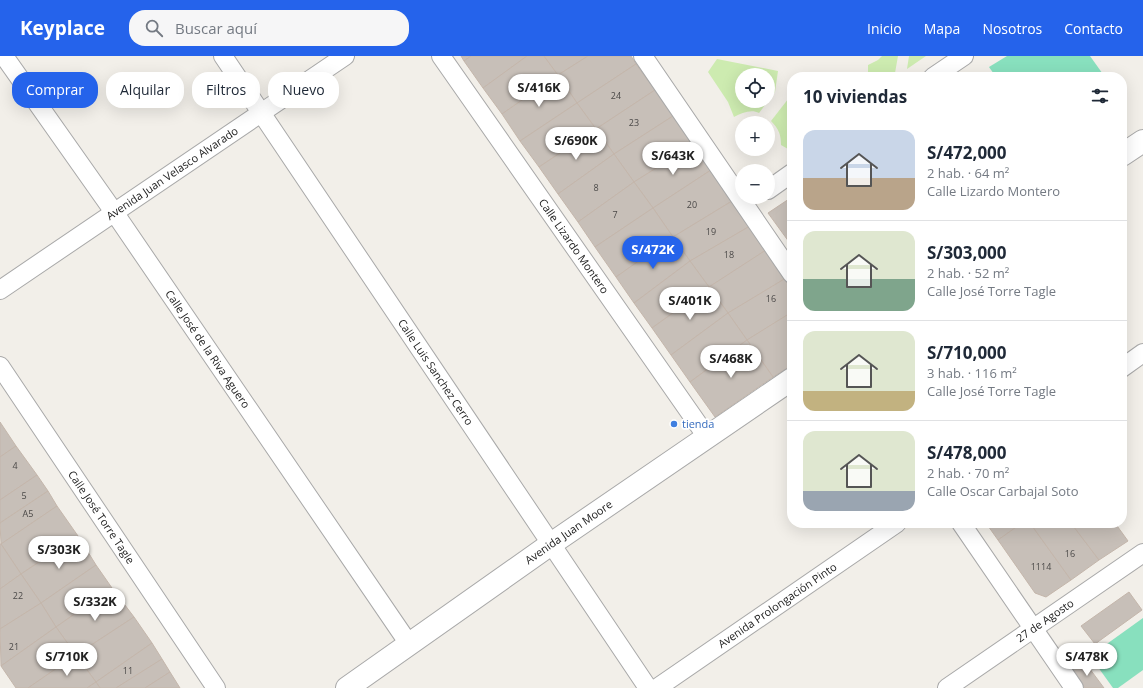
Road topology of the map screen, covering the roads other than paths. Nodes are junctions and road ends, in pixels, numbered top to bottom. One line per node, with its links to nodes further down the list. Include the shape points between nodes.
1 (4, 56): 15 (street, Calle José de la Riva Aguero)
2 (223, 56): 8 (street, Calle Luis Sanchez Cerro)
3 (345, 56): 8 (street, Avenida Juan Velasco Alvarado)
4 (441, 56): 22 (street, Calle Lizardo Montero)
5 (643, 56): 12 (street)
6 (964, 56): 7 (street)
7 (940, 72)
8 (261, 113): 15 (street, Avenida Juan Velasco Alvarado); 25 (street, Calle Luis Sanchez Cerro)
9 (1143, 141): 10 (street)
10 (1127, 152)
11 (787, 177): 13 (street)
12 (735, 180)
13 (775, 185)
14 (753, 204): 16 (street)
15 (114, 212): 17 (street, Avenida Juan Velasco Alvarado); 28 (street, Calle José de la Riva Aguero)
16 (787, 265)
17 (0, 290)
18 (1143, 353): 19 (street)
19 (1127, 364)
20 (0, 366): 29 (street, Calle José Torre Tagle)
21 (787, 382): 22 (street, Avenida Juan Moore)
22 (707, 437): 25 (street, Avenida Juan Moore)
23 (890, 528): 32 (street, Avenida Prolongación Pinto)
24 (964, 528): 27 (street)
25 (551, 544): 28 (street, Avenida Juan Moore); 31 (street, Calle Luis Sanchez Cerro)
26 (1143, 553): 27 (street, 27 de Agosto)
27 (1033, 629): 33 (street, 27 de Agosto); 34 (street)
28 (409, 644): 30 (street, Avenida Juan Moore)
29 (216, 688)
30 (347, 688)
31 (648, 688)
32 (657, 688)
33 (947, 688)
34 (1074, 688)

